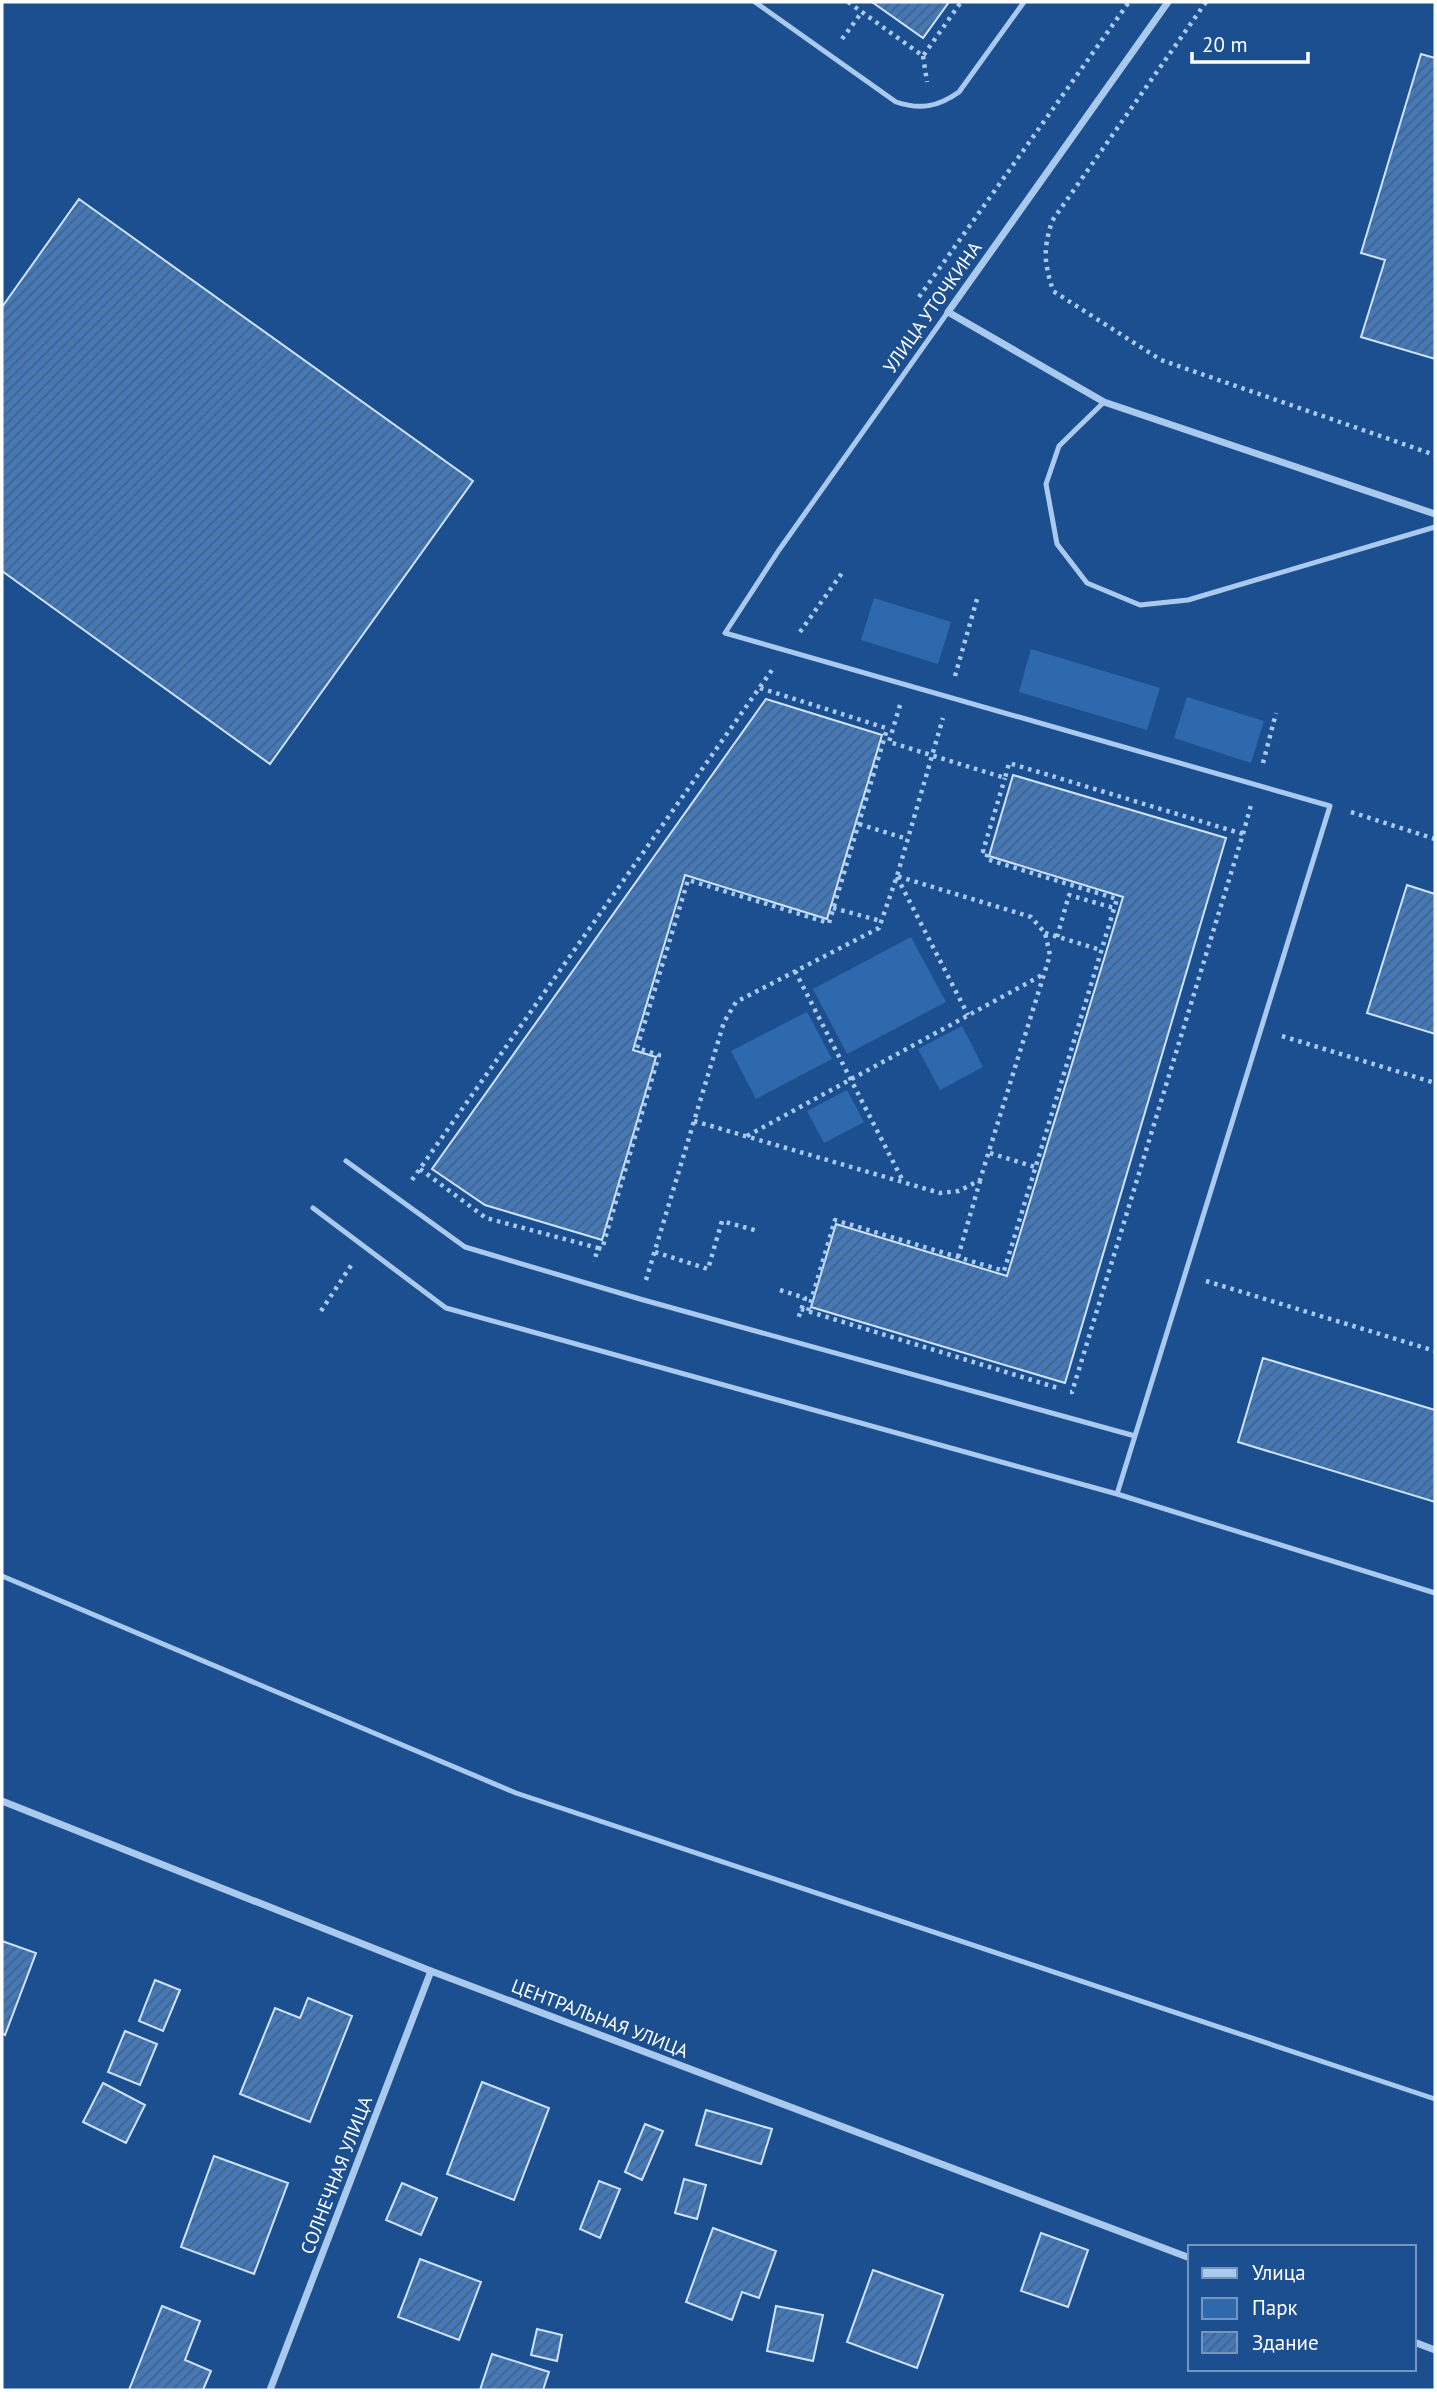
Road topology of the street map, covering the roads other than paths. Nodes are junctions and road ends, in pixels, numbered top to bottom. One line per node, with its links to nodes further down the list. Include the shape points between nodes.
1 (755, 2): 2 (lane, via 896,102 912,107 946,102 959,92)
2 (1024, 2)
3 (1168, 2): 4 (street, УЛИЦА УТОЧКИНА)
4 (948, 313): 5 (street); 10 (lane, УЛИЦА УТОЧКИНА, via 725,633 1330,806)
5 (1104, 402): 6 (street); 7 (lane, via 1059,446 1046,484 1056,544 1087,583 1140,605 1188,600)
6 (1435, 514)
7 (1435, 527)
8 (346, 1161): 10 (lane, via 465,1247)
9 (313, 1208): 11 (lane, via 446,1308)
10 (1135, 1436): 11 (lane)
11 (1117, 1494): 13 (lane)
12 (2, 1576): 16 (lane, via 516,1793)
13 (1435, 1593)
14 (2, 1801): 15 (street, ЦЕНТРАЛЬНАЯ УЛИЦА)
15 (431, 1971): 17 (street, ЦЕНТРАЛЬНАЯ УЛИЦА); 20 (street, СОЛНЕЧНАЯ УЛИЦА)
16 (1435, 2099)
17 (1188, 2257)
18 (1416, 2343): 19 (street)
19 (1435, 2350)
20 (270, 2390)

